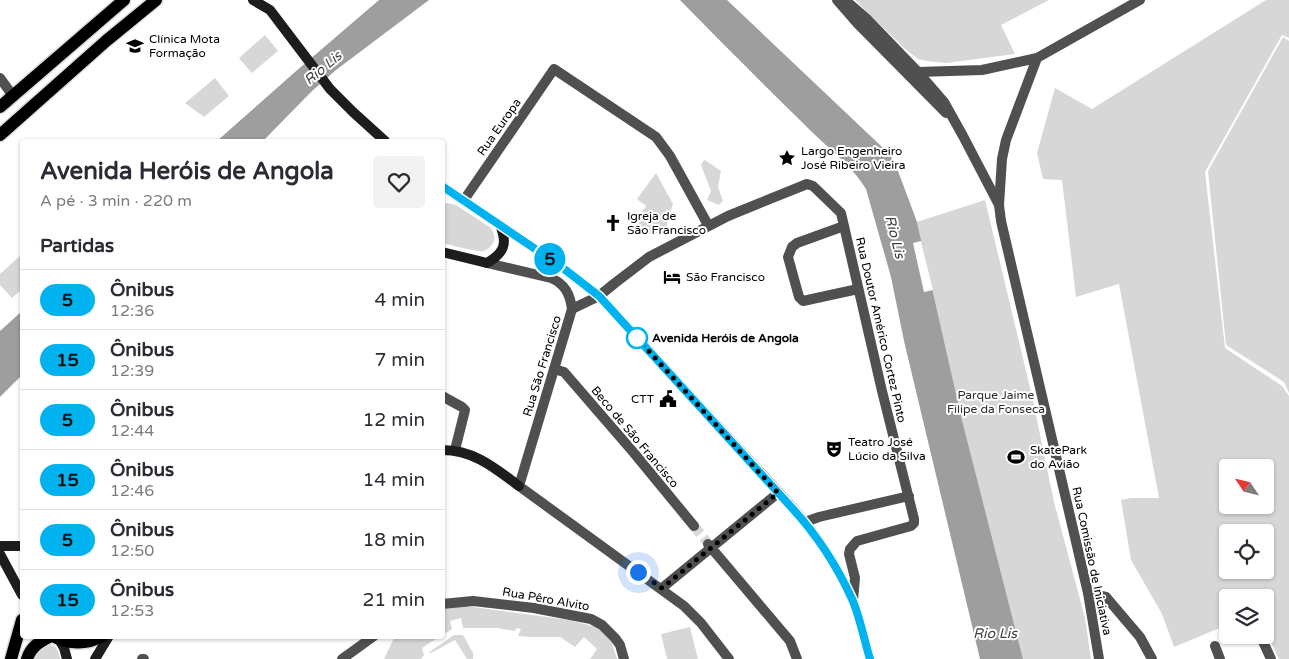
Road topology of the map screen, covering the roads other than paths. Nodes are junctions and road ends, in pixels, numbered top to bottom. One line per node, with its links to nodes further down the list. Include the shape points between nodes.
1 (124, 0): 11 (main road)
2 (156, 0): 13 (main road)
3 (253, 0): 7 (main road)
4 (838, 0): 9 (street, via 857,23)
5 (845, 0): 9 (street, via 866,18)
6 (1140, 0): 8 (street)
7 (269, 5): 14 (main road, via 330,89)
8 (1037, 58): 9 (street, via 982,70); 20 (street, via 1006,140)
9 (913, 74): 20 (street, via 954,121)
10 (0, 78): 11 (street)
11 (13, 96): 12 (main road)
12 (0, 107)
13 (0, 135)
14 (383, 139)
15 (807, 184): 22 (street, Rua São Francisco); 23 (street, Rua Doutor Américo Cortez Pinto, via 841,213)
16 (445, 188): 17 (main road)
17 (455, 193): 18 (main road); 19 (main road)
18 (445, 194)
19 (464, 200): 21 (main road); 22 (street, Rua Europa, via 554,69 656,138 670,156)
20 (999, 205): 44 (street, Rua Comissão de Iniciativa)
21 (500, 225): 25 (main road, via 504,234 503,246 498,256); 27 (main road)
22 (708, 226): 27 (street, Rua São Francisco, via 649,257)
23 (844, 226): 26 (street, Rua Doutor Américo Cortez Pinto); 26 (street, via 797,243 788,256 803,301)
24 (445, 253): 25 (main road)
25 (487, 262): 28 (street, via 556,280 566,289)
26 (858, 289): 35 (street, Rua Doutor Américo Cortez Pinto)
27 (599, 296): 28 (street, Rua São Francisco); 34 (main road)
28 (572, 309): 29 (street, Rua São Francisco)
29 (554, 369): 33 (street, Rua São Francisco); 37 (street, Beco de São Francisco, via 564,372)
30 (445, 398): 32 (street, via 465,410)
31 (445, 450): 32 (main road)
32 (455, 450): 33 (main road, via 483,461)
33 (519, 486): 42 (street)
34 (778, 493): 36 (main road); 38 (street)
35 (909, 496): 36 (street); 45 (street, Rua Doutor Américo Cortez Pinto, via 914,519 911,526 857,541 850,549 855,578)
36 (805, 522): 45 (main road)
37 (694, 526)
38 (709, 545): 42 (street); 63 (street, via 790,641)
39 (0, 546): 40 (main road)
40 (20, 546)
41 (0, 554): 43 (main road)
42 (662, 588): 62 (street, via 692,612)
43 (20, 590)
44 (1088, 593): 65 (street, Rua Comissão de Iniciativa); 66 (street, via 1106,597 1140,637)
45 (853, 600): 64 (main road)
46 (445, 604): 61 (street, Rua Pêro Alvito, via 473,601 591,619 615,638)
47 (20, 627): 56 (main road)
48 (50, 639): 57 (main road, via 33,648)
49 (56, 639): 58 (main road, via 64,648)
50 (60, 639): 51 (main road, via 73,643)
51 (95, 639)
52 (107, 639): 59 (main road)
53 (370, 639): 60 (street)
54 (1264, 644): 68 (street)
55 (1215, 646): 67 (street)
56 (11, 659)
57 (27, 659)
58 (67, 659)
59 (95, 659)
60 (342, 659)
61 (624, 659)
62 (729, 659)
63 (797, 659)
64 (870, 659)
65 (1099, 659)
66 (1152, 659)
67 (1220, 659)
68 (1271, 659)

